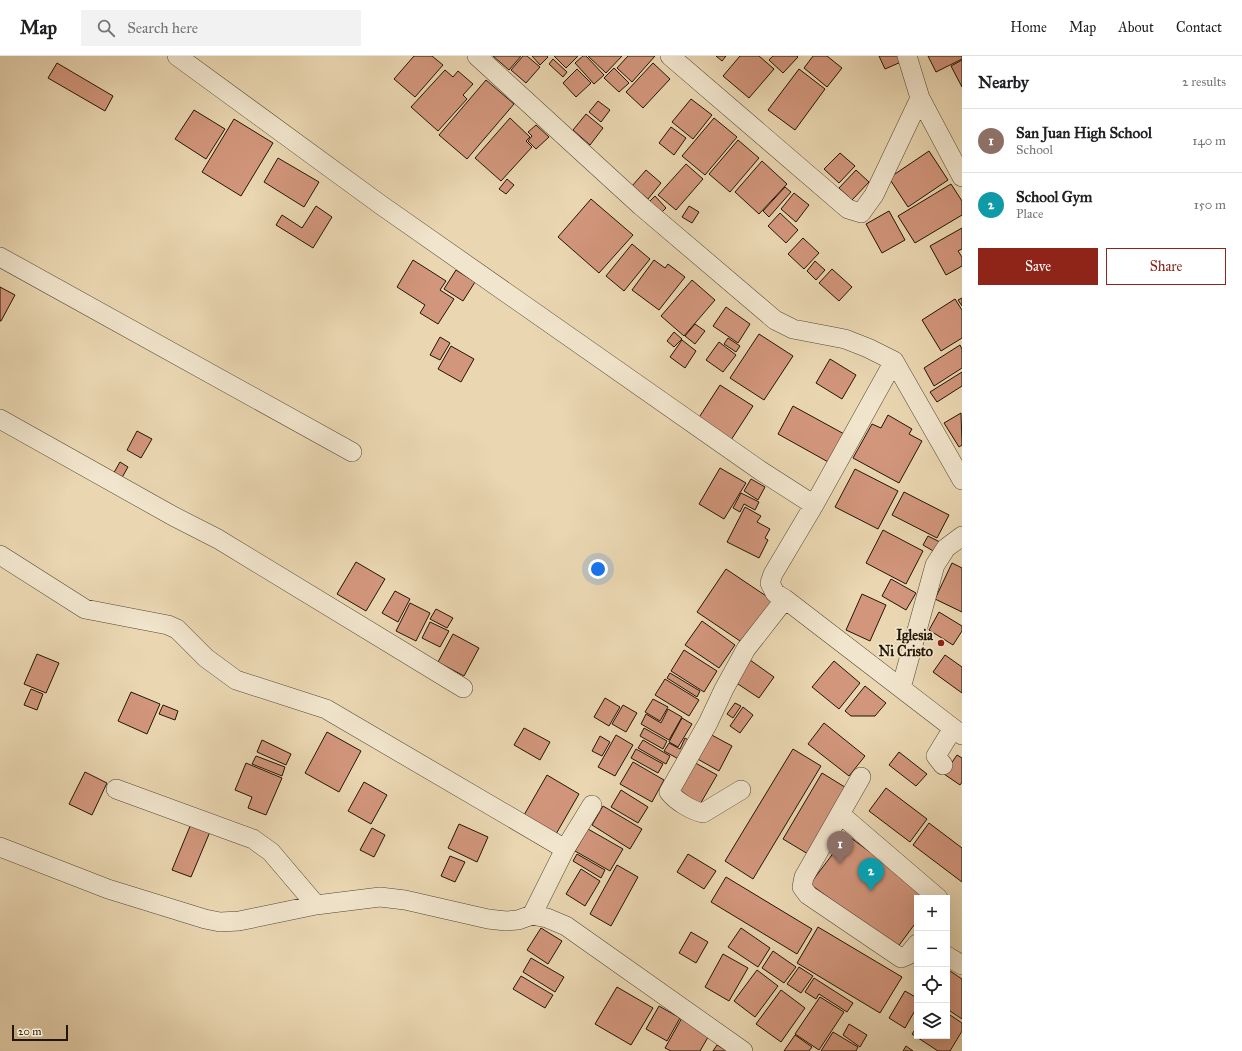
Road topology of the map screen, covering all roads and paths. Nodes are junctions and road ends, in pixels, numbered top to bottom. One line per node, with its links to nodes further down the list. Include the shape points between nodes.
1 (177, 56): 12 (street, via 387,210)
2 (476, 56): 8 (street, via 641,206 775,320 793,329 845,339)
3 (670, 56): 5 (street, via 848,209 861,213 874,195)
4 (907, 56): 5 (street)
5 (920, 98): 6 (street)
6 (962, 177)
7 (0, 257): 10 (street)
8 (894, 361): 11 (street); 12 (street)
9 (0, 419): 16 (street, via 218,539)
10 (352, 452)
11 (962, 480)
12 (814, 506): 15 (street, via 773,574 770,584 776,593)
13 (962, 536): 17 (street, via 946,548 935,565)
14 (0, 555): 26 (street, via 85,610 168,625 177,629 206,658 236,680 326,709)
15 (785, 599): 17 (street); 22 (street, via 746,649 669,792 697,812 703,812)
16 (463, 688)
17 (901, 688): 18 (street)
18 (957, 731): 19 (street, via 936,756)
19 (943, 765)
20 (861, 777): 24 (street)
21 (116, 789): 28 (street, via 253,839 271,852)
22 (741, 790)
23 (592, 804): 26 (street)
24 (840, 814): 27 (street); 30 (street, via 804,877 802,887 808,895 901,958 908,955)
25 (0, 847): 28 (street, via 108,888 220,922 239,921)
26 (565, 849): 29 (street)
27 (934, 895)
28 (316, 905): 29 (street, via 380,897 406,900 488,919 518,920)
29 (532, 915): 33 (street, via 566,926)
30 (914, 948)
31 (950, 958): 32 (street)
32 (962, 965)
33 (742, 1051)

